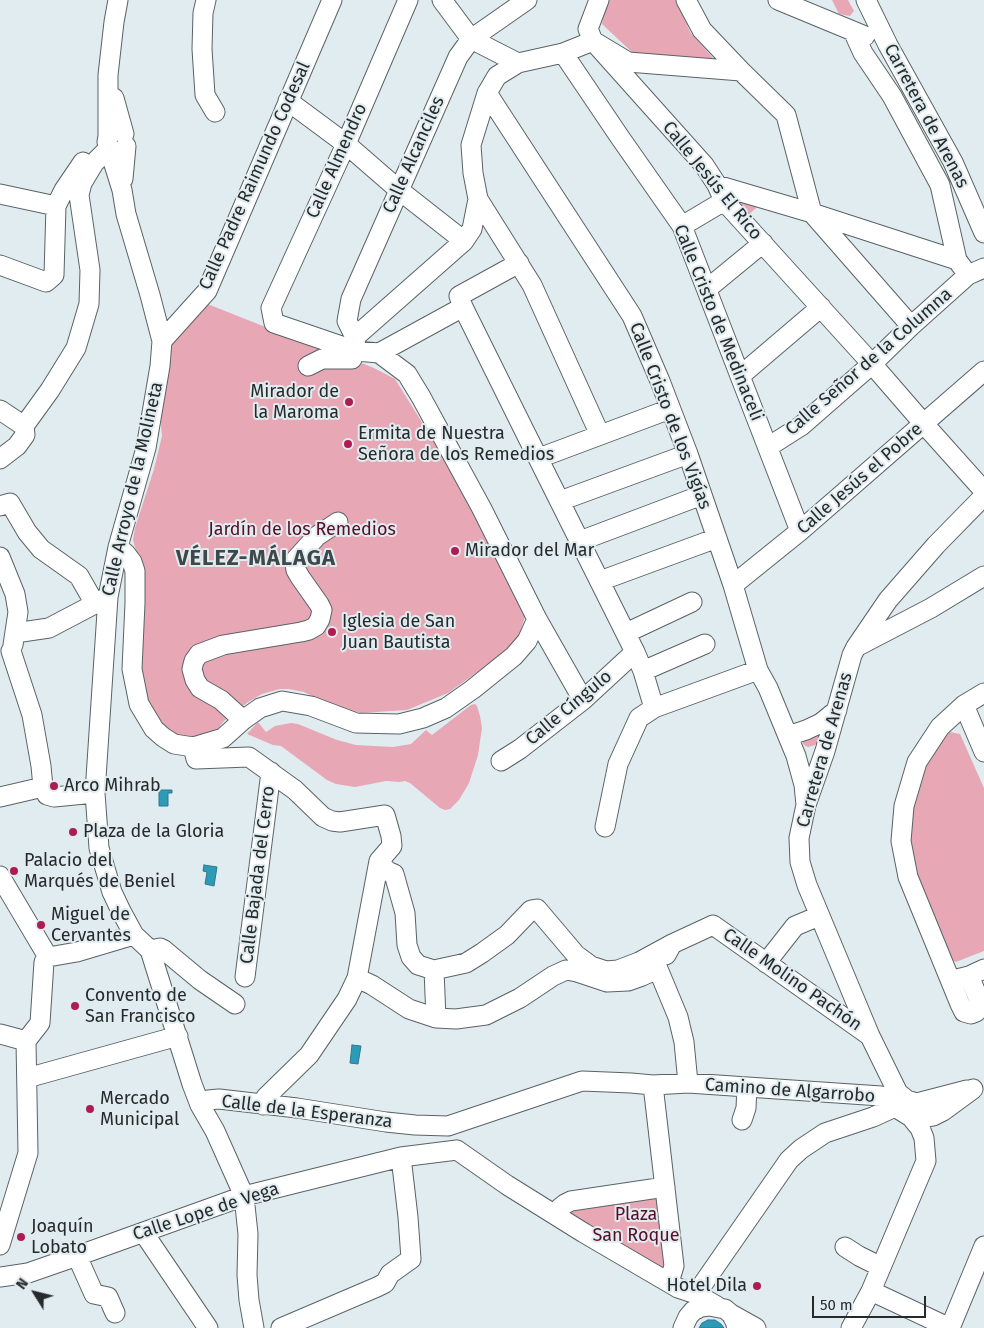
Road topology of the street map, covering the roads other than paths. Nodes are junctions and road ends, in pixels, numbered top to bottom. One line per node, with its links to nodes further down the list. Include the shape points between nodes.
1 (118, 0): 21 (street, Calle Arroyo de la Molineta, via 108,75)
2 (206, 0): 20 (street, via 202,49 205,95)
3 (332, 0): 19 (street, Calle Padre Raimundo Codesal)
4 (408, 0): 22 (street, Calle Almendro)
5 (442, 0): 12 (street)
6 (527, 0): 12 (street, Calle Alcanciles)
7 (599, 0): 13 (street, via 588,29)
8 (686, 0): 17 (street, via 702,30)
9 (778, 0): 11 (street)
10 (866, 0): 14 (street, Carretera de Arenas)
11 (853, 31): 14 (street); 35 (street, via 862,53 892,96 940,185)
12 (471, 39): 16 (street); 23 (street, Calle Alcanciles, via 458,57)
13 (593, 41): 15 (street); 17 (street, via 628,62); 24 (street, Calle Jesús El Rico, via 704,165)
14 (888, 45): 30 (street, Carretera de Arenas, via 953,162)
15 (564, 53): 16 (street); 29 (street, Calle Cristo de Medinaceli)
16 (518, 63): 18 (street, via 497,76)
17 (741, 71): 28 (street, via 786,115)
18 (487, 94): 26 (street, via 471,145); 47 (street, Calle Cristo de los Vigías, via 632,316)
19 (288, 101): 22 (street); 40 (street, Calle Padre Raimundo Codesal, via 207,291)
20 (215, 112)
21 (115, 141): 27 (street, via 99,145 89,154); 40 (street, Calle Arroyo de la Molineta, via 126,214); 50 (street, via 94,163 79,195 90,270 90,304 76,348)
22 (346, 144): 23 (street); 41 (street, Calle Almendro, via 271,308 274,323)
23 (399, 190): 31 (street); 41 (street, Calle Alcanciles, via 351,298 348,321)
24 (720, 193): 28 (street); 29 (street); 32 (street, Calle Jesús El Rico)
25 (0, 194): 27 (street)
26 (478, 199): 31 (street, via 472,229); 33 (street)
27 (56, 206): 34 (street, via 54,275 46,282)
28 (812, 213): 35 (street); 39 (street)
29 (682, 226): 36 (street, Calle Cristo de Medinaceli)
30 (984, 233)
31 (464, 241): 41 (street)
32 (763, 244): 36 (street); 38 (street, Calle Jesús El Rico)
33 (519, 263): 37 (street, via 459,296); 51 (street)
34 (0, 265)
35 (970, 268): 39 (street, Calle Señor de la Columna)
36 (707, 289): 46 (street, Calle Cristo de Medinaceli)
37 (463, 307): 42 (street); 54 (street)
38 (821, 307): 43 (street, Calle Jesús El Rico); 46 (street)
39 (911, 326): 43 (street, Calle Señor de la Columna)
40 (162, 341): 65 (street, Calle Arroyo de la Molineta, via 146,448)
41 (355, 349): 42 (street); 44 (street)
42 (380, 354): 73 (street, via 407,374 421,397)
43 (872, 364): 49 (street, Calle Jesús El Rico); 52 (street, Calle Señor de la Columna, via 801,426)
44 (308, 366)
45 (984, 371): 49 (street, Calle Jesús el Pobre)
46 (740, 376): 52 (street, Calle Cristo de Medinaceli)
47 (670, 409): 51 (street); 53 (street, Calle Cristo de los Vigías)
48 (0, 410): 50 (street)
49 (924, 424): 56 (street, Calle Jesús El Rico); 62 (street, Calle Jesús el Pobre)
50 (24, 426): 55 (street, via 26,435)
51 (600, 436): 54 (street)
52 (768, 447): 62 (street, Calle Cristo de Medinaceli)
53 (688, 454): 57 (street, Calle Cristo de los Vigías); 59 (street)
54 (539, 458): 59 (street)
55 (0, 459)
56 (984, 491)
57 (702, 495): 63 (street, Calle Cristo de los Vigías); 64 (street)
58 (984, 496): 77 (street, Carretera de Arenas, via 936,544 888,600)
59 (560, 500): 64 (street)
60 (0, 506): 71 (street, via 10,503 41,549 79,576)
61 (338, 522): 86 (street, via 317,536 296,559 296,570 322,610 316,626 301,632 223,645 199,654 194,661 192,669 200,688 221,700)
62 (800, 531): 70 (street, Calle Jesús el Pobre)
63 (717, 538): 69 (street); 70 (street, Calle Cristo de los Vigías)
64 (580, 540): 69 (street)
65 (118, 547): 71 (street, Calle Arroyo de la Molineta); 88 (street, via 132,562 135,571 132,669 139,704 154,730 174,744)
66 (0, 557): 68 (street)
67 (984, 576): 77 (street)
68 (4, 577): 76 (street, via 15,594 18,612)
69 (600, 581): 74 (street)
70 (733, 585): 79 (street, Calle Cristo de los Vigías)
71 (102, 601): 76 (street); 95 (street, Calle Arroyo de la Molineta)
72 (692, 602): 74 (street)
73 (537, 619): 82 (street); 86 (street, via 514,656 446,708 423,718 399,724 356,723 312,706 282,701 260,708)
74 (626, 633): 78 (street)
75 (705, 644): 80 (street)
76 (9, 646): 94 (street, via 32,715)
77 (856, 647): 85 (street, Carretera de Arenas)
78 (635, 652): 80 (street); 82 (street, Calle Cíngulo)
79 (758, 670): 84 (street); 87 (street, Calle Cristo de los Vigías)
80 (643, 671): 84 (street)
81 (984, 693): 83 (street)
82 (583, 700): 92 (street, Calle Cíngulo)
83 (964, 705): 90 (street); 109 (street, via 940,727 917,762 904,806 901,841 908,877)
84 (654, 708): 98 (street, via 639,718 618,764)
85 (837, 710): 87 (street, via 821,723); 89 (street, Carretera de Arenas)
86 (243, 720): 88 (street, via 223,738)
87 (788, 736): 91 (street, Calle Cristo de los Vigías)
88 (193, 747): 93 (street, via 196,759 249,757)
89 (825, 751): 91 (street, via 814,758); 97 (street, Carretera de Arenas)
90 (984, 752)
91 (796, 756): 97 (street, Calle Cristo de los Vigías)
92 (501, 761)
93 (270, 772): 99 (street, via 332,821 385,815 392,846); 110 (street, Calle Bajada del Cerro)
94 (42, 787): 95 (street, via 47,795 54,797); 96 (street)
95 (95, 793): 102 (street, Calle Arroyo de la Molineta, via 99,848 112,892)
96 (0, 798)
97 (806, 805): 101 (street, Carretera de Arenas, via 799,838 800,862)
98 (605, 827)
99 (379, 861): 108 (street, via 394,874 411,957 418,965); 111 (street)
100 (0, 876): 105 (street)
101 (820, 916): 106 (street, via 795,926); 116 (street, Carretera de Arenas)
102 (134, 934): 104 (street, Calle Arroyo de la Molineta); 105 (street, via 77,952)
103 (672, 944): 106 (street, Calle Molino Pachón, via 713,925); 107 (street); 108 (street, via 639,962 606,971 591,966 576,955 537,909 531,910 507,935 466,963)
104 (150, 950): 112 (street, via 164,950); 115 (street)
105 (48, 957): 117 (street, via 44,962 40,1024)
106 (766, 963): 116 (street, Calle Molino Pachón)
107 (658, 969): 113 (street, via 628,980 607,982 566,970 486,1014); 119 (street, via 678,1017)
108 (434, 970): 113 (street)
109 (968, 975)
110 (245, 978)
111 (357, 978): 113 (street, via 409,1009); 126 (street, via 309,1055 266,1097)
112 (235, 1004)
113 (436, 1018)
114 (0, 1034): 117 (street)
115 (178, 1036): 118 (street); 125 (street)
116 (870, 1036): 123 (street, Carretera de Arenas)
117 (26, 1041): 118 (street)
118 (27, 1078): 137 (street, via 28,1153)
119 (688, 1083): 120 (street, Camino de Algarrobo); 121 (street, Camino de Algarrobo)
120 (653, 1086): 130 (street, Camino de Algarrobo, via 582,1081); 133 (street)
121 (747, 1087): 123 (street, Camino de Algarrobo); 127 (street)
122 (978, 1088): 124 (street, Camino de Algarrobo); 128 (street, Camino de Algarrobo, via 934,1116)
123 (891, 1094): 124 (street, Camino de Algarrobo, via 917,1102); 128 (street, Camino de Algarrobo); 145 (street, via 873,1116 825,1133 789,1160)
124 (940, 1096): 128 (street)
125 (198, 1104): 126 (street, Calle de la Esperanza, via 220,1100); 134 (street, via 215,1131)
126 (263, 1105): 129 (street, Calle de la Esperanza)
127 (742, 1120)
128 (918, 1121): 141 (street, via 924,1138 926,1161)
129 (415, 1125): 130 (street, Calle de la Esperanza); 132 (street)
130 (448, 1126): 131 (street)
131 (457, 1150): 132 (street, Calle Lope de Vega); 135 (street)
132 (408, 1156): 134 (street, Calle Lope de Vega); 151 (street, via 411,1259 390,1274 385,1283)
133 (666, 1187): 135 (street, via 571,1202 560,1208); 143 (street)
134 (244, 1196): 136 (street, Calle Lope de Vega); 150 (street, via 248,1234 247,1276)
135 (556, 1215): 143 (street)
136 (144, 1232): 140 (street, Calle Lope de Vega); 149 (street)
137 (0, 1245)
138 (984, 1246): 154 (street)
139 (845, 1247): 141 (street)
140 (77, 1256): 142 (street, Calle Lope de Vega, via 20,1275); 146 (street, via 94,1294 108,1298)
141 (881, 1267): 144 (street)
142 (0, 1277)
143 (673, 1285): 145 (street); 148 (street, via 684,1300)
144 (871, 1291): 153 (street); 154 (street)
145 (696, 1294): 147 (street)
146 (115, 1313)
147 (728, 1316): 148 (street, via 709,1306 701,1307 693,1311); 152 (street)
148 (685, 1323)
149 (208, 1328)
150 (254, 1328)
151 (281, 1328)
152 (756, 1328)
153 (850, 1328)
154 (950, 1328)

